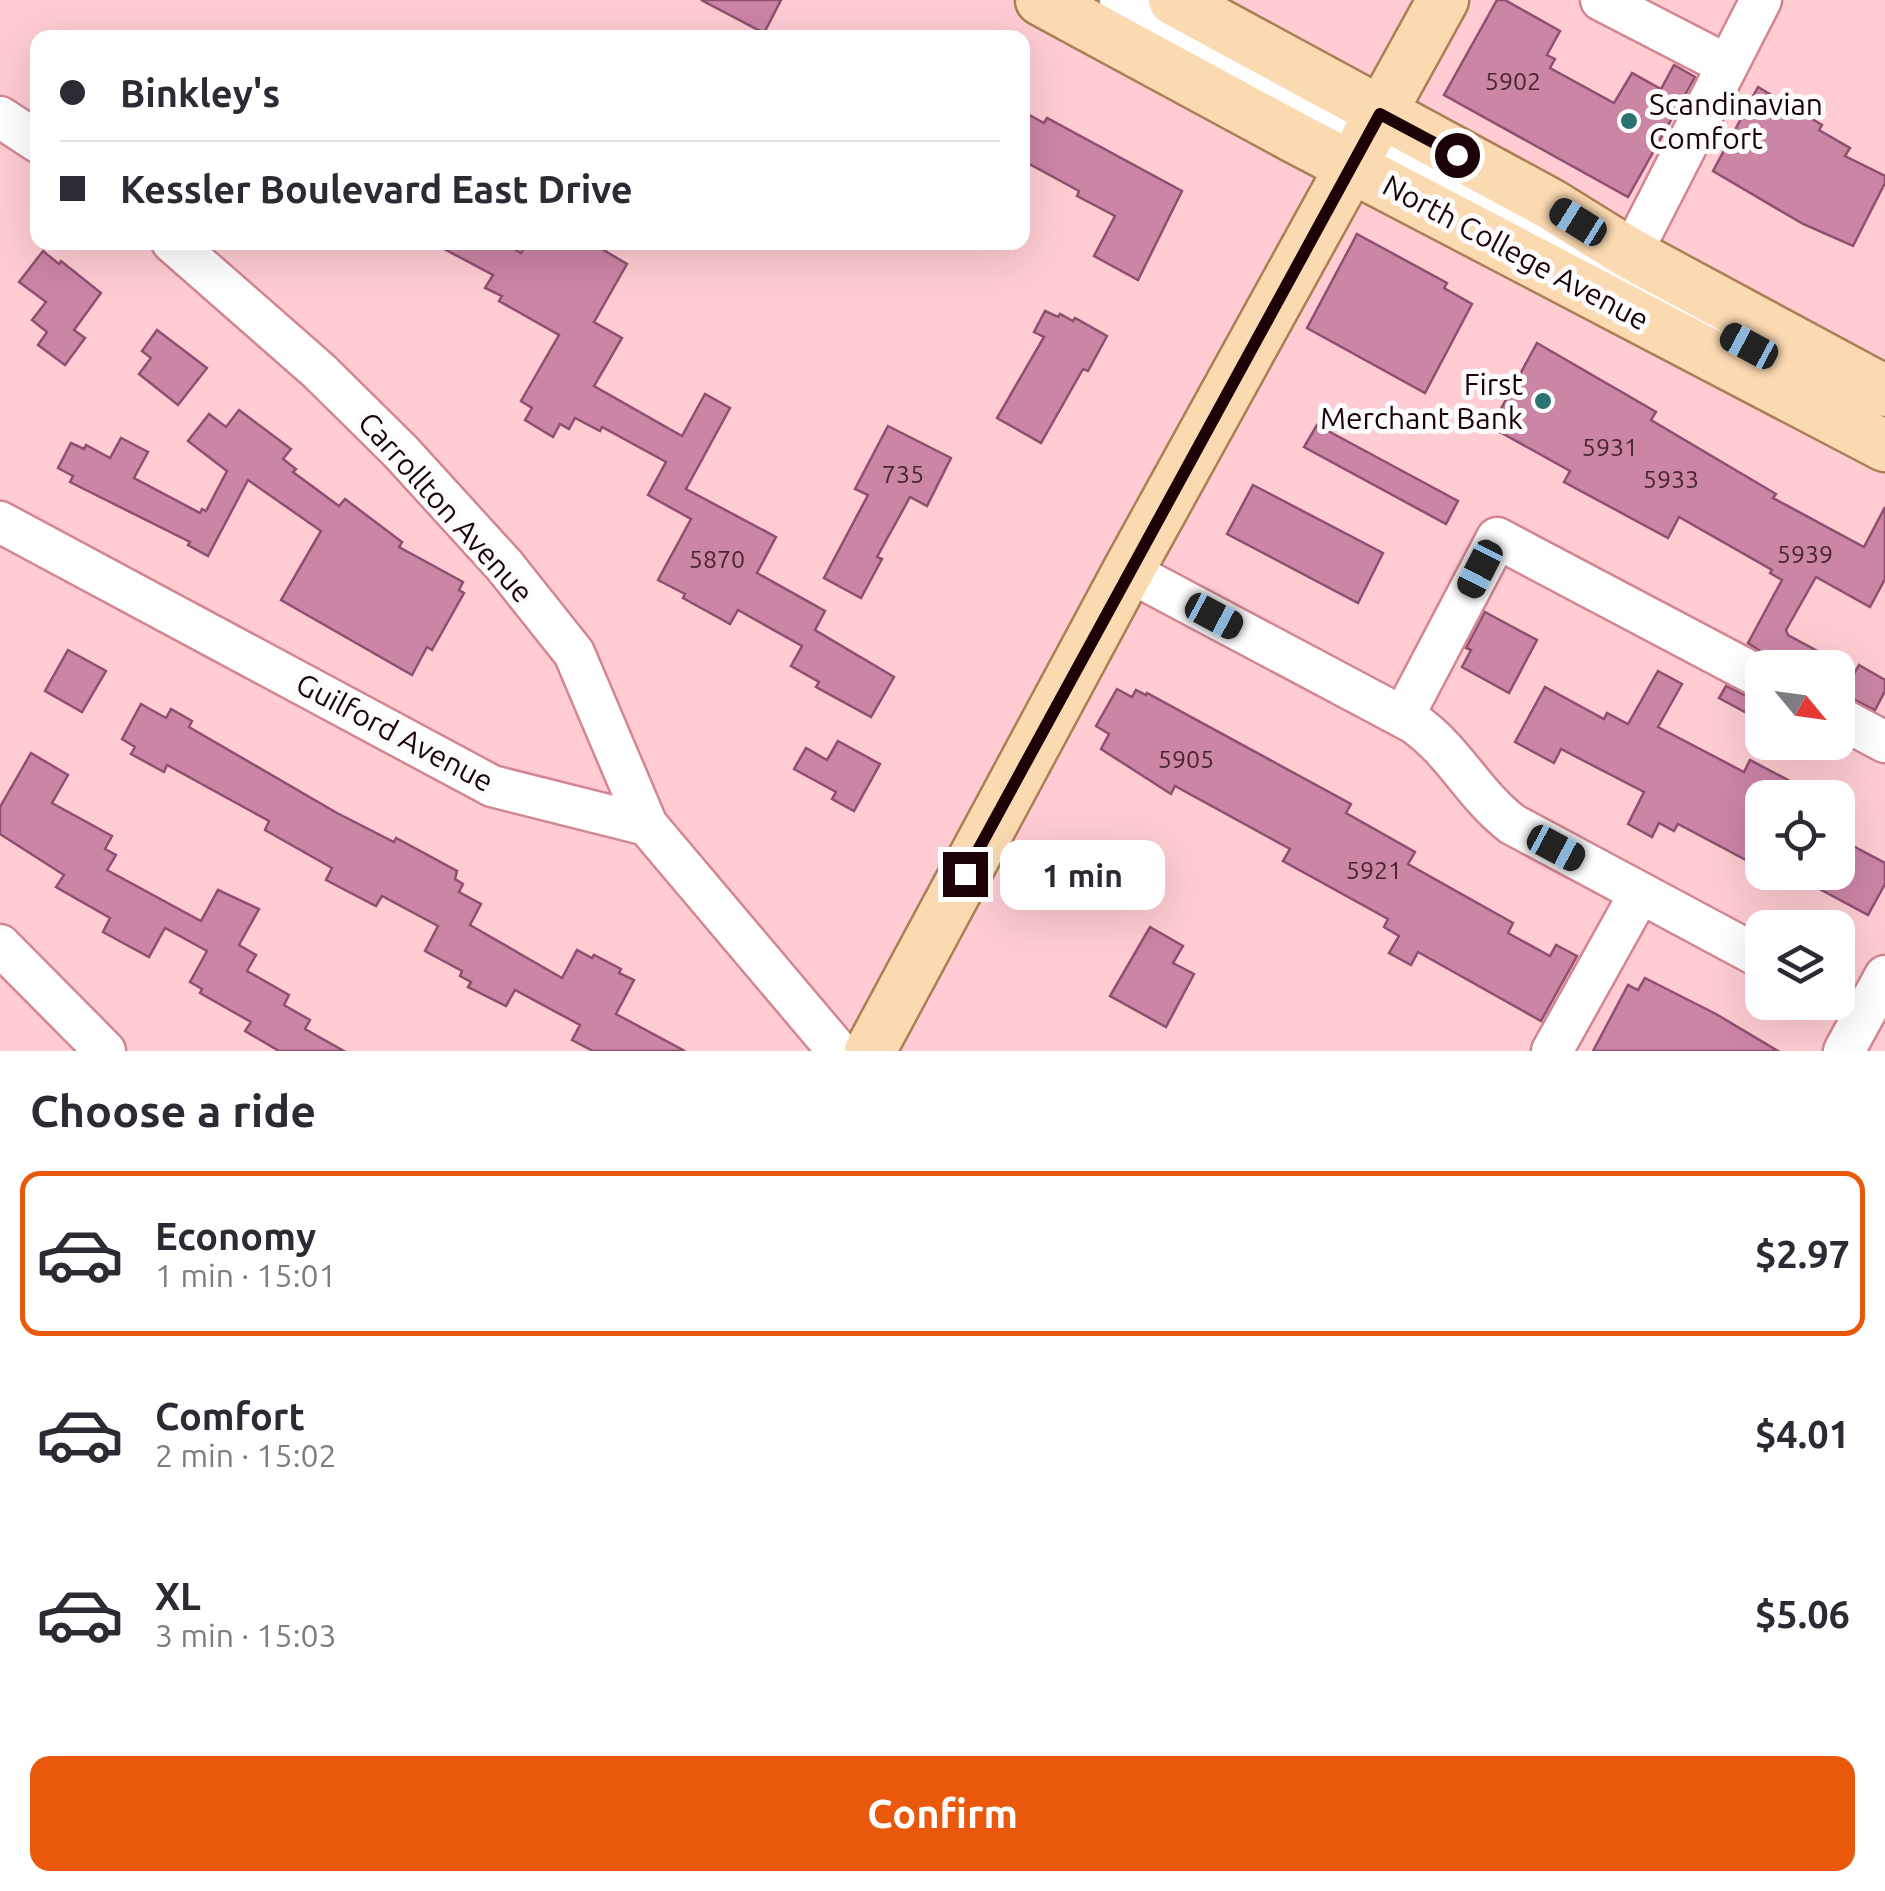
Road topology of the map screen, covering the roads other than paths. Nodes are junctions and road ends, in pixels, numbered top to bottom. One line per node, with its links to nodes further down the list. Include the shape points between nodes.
1 (1042, 0): 10 (main road, North College Avenue)
2 (1071, 0): 6 (street, North College Avenue)
3 (1443, 0): 10 (main road)
4 (1602, 0): 7 (street)
5 (1761, 0): 7 (street)
6 (1141, 3): 10 (main road, North College Avenue)
7 (1727, 65): 12 (street)
8 (0, 117): 9 (street)
9 (30, 137)
10 (1366, 140): 12 (main road, North College Avenue, via 1552,205); 14 (street, North College Avenue); 15 (main road, North College Avenue); 17 (main road)
11 (181, 250): 22 (street, Carrollton Avenue, via 374,424 528,594 574,653)
12 (1630, 254): 13 (main road, North College Avenue)
13 (1885, 391)
14 (1885, 418)
15 (1885, 446)
16 (0, 522): 22 (street, Guilford Avenue, via 492,786)
17 (1128, 571): 19 (street); 30 (main road)
18 (1745, 669): 19 (street, via 1497,538)
19 (1403, 716): 23 (street, via 1434,738 1512,824)
20 (1855, 726): 21 (street)
21 (1885, 742)
22 (648, 825): 29 (street)
23 (1640, 893): 25 (street); 31 (street)
24 (0, 945): 28 (street)
25 (1745, 949)
26 (1885, 976): 27 (street)
27 (1863, 1012): 32 (street)
28 (105, 1051)
29 (838, 1051)
30 (870, 1051)
31 (1552, 1051)
32 (1844, 1051)

